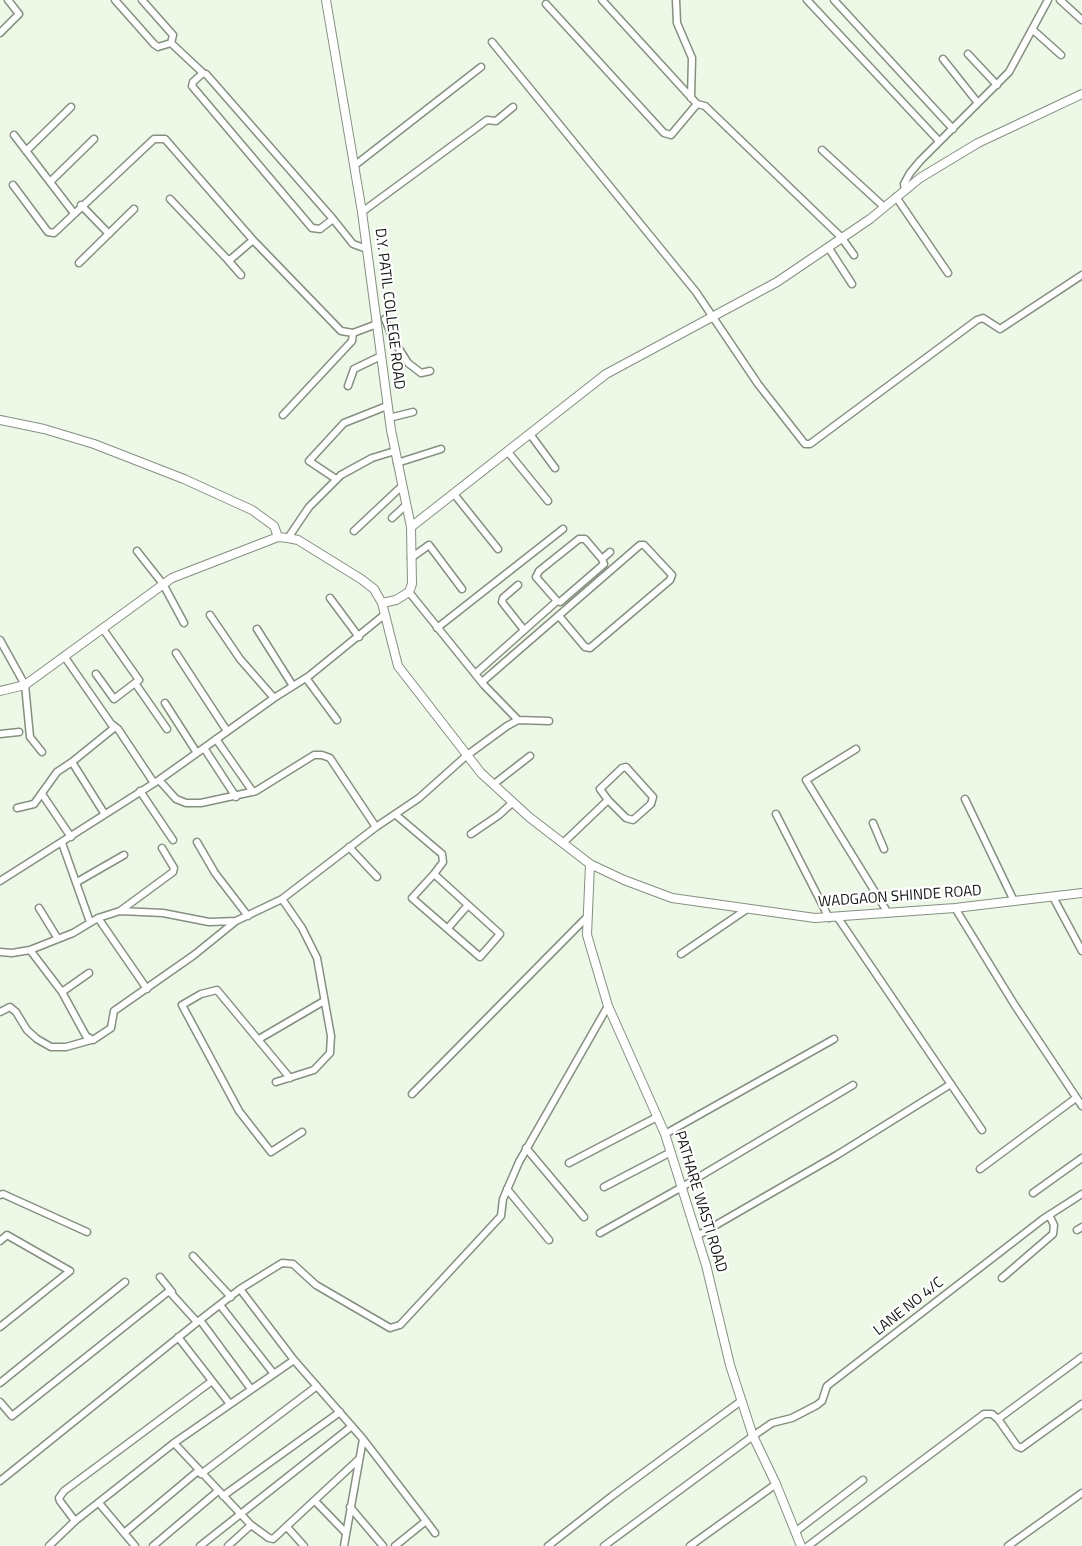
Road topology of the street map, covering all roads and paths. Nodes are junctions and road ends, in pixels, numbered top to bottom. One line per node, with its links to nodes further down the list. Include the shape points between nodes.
1 (8, 0): 14 (street, via 19,14)
2 (116, 0): 16 (street, via 154,44 158,47)
3 (142, 0): 16 (street, via 173,35)
4 (326, 0): 35 (street, D.Y. PATIL COLLEGE ROAD)
5 (602, 0): 24 (street)
6 (676, 0): 24 (street, via 677,23 692,58)
7 (807, 0): 32 (street)
8 (834, 0): 29 (street)
9 (1048, 0): 13 (street)
10 (1060, 0): 12 (street)
11 (546, 4): 26 (street, via 668,136)
12 (1082, 20)
13 (1032, 30): 18 (street); 22 (street, via 1015,63)
14 (0, 33)
15 (492, 42): 59 (street)
16 (171, 43): 21 (street)
17 (968, 54): 22 (street)
18 (1061, 55)
19 (943, 59): 25 (street)
20 (481, 67): 35 (street)
21 (203, 73): 46 (street, via 229,98); 46 (street, via 192,86 312,228 320,229)
22 (997, 85): 25 (street)
23 (1082, 94): 38 (street, via 978,143)
24 (692, 98): 26 (street)
25 (978, 103): 29 (street)
26 (697, 104): 48 (street, via 705,106)
27 (71, 106): 34 (street)
28 (513, 107): 45 (street, via 496,121 487,120)
29 (953, 129): 32 (street)
30 (14, 136): 34 (street)
31 (94, 139): 36 (street)
32 (938, 140): 38 (street, via 910,173)
33 (822, 150): 42 (street)
34 (26, 151): 36 (street)
35 (354, 166): 45 (street, D.Y. PATIL COLLEGE ROAD)
36 (50, 182): 44 (street)
37 (13, 185): 44 (street, via 48,232 57,232)
38 (904, 190): 39 (street)
39 (896, 197): 42 (street); 55 (street)
40 (170, 199): 53 (street)
41 (81, 206): 44 (street); 47 (street); 49 (street, via 158,137 165,139)
42 (883, 206): 48 (street, via 870,219)
43 (134, 209): 47 (street)
44 (74, 212)
45 (362, 212): 51 (street, D.Y. PATIL COLLEGE ROAD)
46 (334, 219): 51 (street, via 353,244)
47 (109, 234): 54 (street)
48 (841, 237): 50 (street); 52 (street)
49 (253, 240): 53 (street); 62 (street, via 341,331)
50 (828, 247): 58 (street); 59 (street, via 777,282)
51 (367, 250): 61 (street, D.Y. PATIL COLLEGE ROAD)
52 (854, 255)
53 (227, 259): 56 (street)
54 (79, 263)
55 (948, 274)
56 (241, 275)
57 (1082, 275): 59 (street, via 1000,329 983,318 977,320 810,444 805,444 758,384)
58 (852, 284)
59 (714, 317): 71 (street, via 606,374)
60 (385, 319): 64 (street, via 408,363 421,374)
61 (377, 324): 62 (street); 63 (street, D.Y. PATIL COLLEGE ROAD)
62 (353, 333): 68 (street, via 352,341)
63 (381, 356): 65 (street, via 354,369); 66 (street, D.Y. PATIL COLLEGE ROAD)
64 (430, 371)
65 (348, 386)
66 (387, 406): 69 (street, D.Y. PATIL COLLEGE ROAD); 77 (street, via 344,424 309,461)
67 (413, 412): 69 (street)
68 (283, 415)
69 (389, 418): 73 (street, D.Y. PATIL COLLEGE ROAD)
70 (0, 420): 86 (street, via 94,444 192,482 252,510 274,526)
71 (530, 434): 74 (street); 76 (street)
72 (441, 449): 75 (street)
73 (395, 451): 75 (street, D.Y. PATIL COLLEGE ROAD); 77 (street, via 353,466)
74 (508, 452): 79 (street); 80 (street)
75 (397, 463): 78 (street, D.Y. PATIL COLLEGE ROAD)
76 (555, 468)
77 (336, 479): 87 (street, via 314,500)
78 (402, 486): 81 (street, D.Y. PATIL COLLEGE ROAD); 85 (street)
79 (454, 494): 83 (street); 88 (street)
80 (548, 501)
81 (406, 505): 82 (street); 83 (street, D.Y. PATIL COLLEGE ROAD)
82 (392, 518)
83 (411, 527): 91 (street, D.Y. PATIL COLLEGE ROAD)
84 (564, 529): 105 (street)
85 (354, 531)
86 (278, 537): 87 (street); 93 (street)
87 (288, 538): 99 (street, via 298,540 361,579 374,589)
88 (498, 549)
89 (137, 551): 93 (street)
90 (610, 552): 92 (street)
91 (411, 558): 95 (street, via 429,544); 96 (street, D.Y. PATIL COLLEGE ROAD, via 412,584)
92 (602, 559): 98 (street, via 604,564 564,600); 98 (street, via 584,539 579,539 539,571 536,577)
93 (163, 584): 103 (street); 104 (street)
94 (518, 585): 107 (street, via 502,602)
95 (462, 589)
96 (409, 592): 99 (street, via 396,600); 105 (street)
97 (330, 598): 108 (street)
98 (557, 601): 107 (street)
99 (382, 603): 101 (street, WADGAON SHINDE ROAD)
100 (210, 615): 120 (street, via 240,659)
101 (384, 616): 108 (street); 135 (street, WADGAON SHINDE ROAD, via 398,666)
102 (559, 616): 102 (street, via 585,647 590,648 672,576 644,545 640,545); 115 (street)
103 (184, 623)
104 (103, 628): 111 (street); 116 (street, via 139,680)
105 (437, 628): 113 (street)
106 (257, 630): 118 (street)
107 (524, 630): 113 (street)
108 (359, 637): 114 (street)
109 (0, 640): 117 (street)
110 (176, 653): 127 (street)
111 (64, 656): 117 (street); 125 (street)
112 (96, 674): 116 (street, via 114,698)
113 (475, 674): 115 (street)
114 (306, 678): 118 (street); 122 (street)
115 (482, 682): 123 (street)
116 (135, 683): 126 (street)
117 (25, 685): 119 (street); 133 (street, via 30,737)
118 (293, 686): 120 (street)
119 (0, 691)
120 (274, 698): 127 (street)
121 (165, 704): 134 (street)
122 (337, 720)
123 (518, 720): 124 (street); 135 (street)
124 (549, 721)
125 (113, 725): 137 (street); 138 (street)
126 (167, 729)
127 (228, 731): 130 (street)
128 (19, 732): 129 (street)
129 (0, 734)
130 (216, 739): 131 (street); 141 (street)
131 (204, 748): 134 (street); 143 (street)
132 (856, 750): 177 (street, via 806,780)
133 (42, 752)
134 (198, 753): 138 (street)
135 (466, 756): 139 (street, WADGAON SHINDE ROAD); 150 (street, via 443,779)
136 (530, 756): 139 (street)
137 (72, 762): 142 (street, via 57,772); 148 (street)
138 (157, 781): 140 (street); 143 (street, via 176,799 186,803)
139 (494, 784): 146 (street, WADGAON SHINDE ROAD)
140 (140, 791): 148 (street); 155 (street)
141 (254, 792): 143 (street); 152 (street, via 314,756 322,755 330,758)
142 (42, 794): 147 (street, via 34,804); 154 (street)
143 (236, 797)
144 (965, 799): 171 (street)
145 (608, 800): 145 (street, via 600,789 626,767 653,796 653,800 633,820 626,818); 158 (street)
146 (513, 802): 153 (street); 158 (street, WADGAON SHINDE ROAD)
147 (18, 808)
148 (104, 813): 154 (street)
149 (776, 814): 181 (street)
150 (396, 815): 152 (street); 164 (street, via 442,854 443,862)
151 (873, 823): 161 (street)
152 (376, 827): 159 (street)
153 (471, 834)
154 (71, 837): 157 (street)
155 (173, 840)
156 (197, 842): 178 (street, via 215,873)
157 (62, 843): 166 (street); 167 (street)
158 (563, 843): 163 (street, WADGAON SHINDE ROAD)
159 (349, 847): 165 (street); 170 (street)
160 (162, 848): 176 (street, via 174,868 173,872)
161 (884, 849)
162 (124, 855): 167 (street)
163 (590, 864): 175 (street, WADGAON SHINDE ROAD, via 672,898); 179 (street, PATHARE WASTI ROAD)
164 (434, 874): 172 (street); 185 (street, via 412,898)
165 (376, 877)
166 (0, 881)
167 (78, 882): 184 (street)
168 (1082, 893): 169 (street, WADGAON SHINDE ROAD)
169 (1053, 897): 171 (street, WADGAON SHINDE ROAD); 188 (street)
170 (282, 898): 178 (street); 194 (street, via 317,958)
171 (1014, 901): 174 (street, WADGAON SHINDE ROAD)
172 (468, 904): 185 (street); 185 (street, via 500,934 480,957)
173 (39, 908): 186 (street)
174 (955, 908): 177 (street, WADGAON SHINDE ROAD); 205 (street)
175 (747, 909): 181 (street, WADGAON SHINDE ROAD); 190 (street)
176 (120, 912): 180 (street); 183 (street, via 164,912 209,922)
177 (888, 914): 182 (street, WADGAON SHINDE ROAD)
178 (248, 916): 183 (street)
179 (588, 916): 195 (street, PATHARE WASTI ROAD, via 587,935); 204 (street)
180 (98, 918): 184 (street); 192 (street)
181 (829, 918): 182 (street, WADGAON SHINDE ROAD)
182 (838, 918): 203 (street)
183 (236, 921): 192 (street)
184 (90, 922): 186 (street)
185 (448, 928)
186 (58, 939): 187 (street)
187 (30, 950): 189 (street); 193 (street)
188 (1082, 951)
189 (0, 952)
190 (681, 954)
191 (89, 973): 193 (street)
192 (147, 988): 199 (street, via 114,1011 111,1028)
193 (62, 992): 199 (street)
194 (324, 1001): 197 (street); 200 (street, via 331,1036 330,1053 314,1070)
195 (608, 1006): 207 (street, PATHARE WASTI ROAD); 211 (street)
196 (0, 1012): 199 (street, via 10,1007 27,1030 51,1047 66,1047)
197 (259, 1039): 200 (street); 209 (street, via 217,990 182,1005 240,1111 271,1152)
198 (834, 1039): 210 (street)
199 (91, 1040)
200 (290, 1078): 201 (street)
201 (276, 1082)
202 (853, 1084): 217 (street)
203 (951, 1084): 208 (street); 226 (street)
204 (412, 1094)
205 (1076, 1098): 206 (street); 215 (street)
206 (1082, 1106)
207 (657, 1117): 210 (street, PATHARE WASTI ROAD); 214 (street)
208 (982, 1130)
209 (302, 1132)
210 (665, 1134): 212 (street, PATHARE WASTI ROAD)
211 (526, 1148): 218 (street); 223 (street)
212 (670, 1152): 216 (street); 217 (street, PATHARE WASTI ROAD)
213 (1082, 1158): 219 (street)
214 (569, 1164)
215 (980, 1169)
216 (604, 1187)
217 (682, 1187): 225 (street); 226 (street, PATHARE WASTI ROAD)
218 (507, 1189): 227 (street); 233 (street, via 498,1220 395,1328 324,1290 293,1264 286,1262)
219 (1033, 1193)
220 (1082, 1194): 222 (street, LANE NO 4/C)
221 (0, 1195): 224 (street)
222 (1049, 1215): 231 (street, via 1054,1225 1053,1234); 254 (street, LANE NO 4/C, via 828,1386 822,1401)
223 (584, 1217)
224 (87, 1232)
225 (600, 1233)
226 (697, 1236): 247 (street, PATHARE WASTI ROAD)
227 (549, 1240)
228 (0, 1241): 238 (street, via 7,1235 70,1271)
229 (193, 1256): 235 (street)
230 (160, 1277): 234 (street)
231 (1002, 1278)
232 (125, 1282): 244 (street)
233 (240, 1290): 235 (street); 241 (street)
234 (172, 1292): 237 (street); 248 (street, via 166,1292 12,1416)
235 (231, 1297): 236 (street)
236 (220, 1305): 237 (street); 242 (street)
237 (198, 1321): 239 (street); 246 (street)
238 (0, 1327)
239 (178, 1337): 243 (street); 260 (street)
240 (1082, 1356): 252 (street)
241 (294, 1360): 242 (street); 245 (street)
242 (274, 1374): 246 (street)
243 (212, 1381): 249 (street); 270 (street, via 64,1491 60,1501)
244 (0, 1383)
245 (317, 1386): 251 (street); 258 (street)
246 (251, 1390): 249 (street)
247 (741, 1401): 254 (street, PATHARE WASTI ROAD); 286 (street)
248 (0, 1402)
249 (230, 1404): 256 (street)
250 (1082, 1404): 252 (street, via 1021,1448)
251 (340, 1412): 253 (street); 264 (street)
252 (998, 1419): 290 (street, via 992,1414 984,1414)
253 (352, 1426): 255 (street); 268 (street)
254 (753, 1436): 261 (street, PATHARE WASTI ROAD); 287 (street, LANE NO 4/C)
255 (362, 1439): 257 (street); 269 (street)
256 (174, 1443): 258 (street); 266 (street)
257 (359, 1459): 265 (street); 267 (street)
258 (200, 1472): 262 (street); 274 (street)
259 (863, 1480): 273 (street)
260 (0, 1481)
261 (776, 1484): 273 (street, PATHARE WASTI ROAD); 288 (street)
262 (218, 1491): 264 (street); 280 (street)
263 (1082, 1493): 291 (street)
264 (224, 1496): 268 (street)
265 (315, 1501): 272 (street); 275 (street)
266 (99, 1503): 270 (street); 274 (street)
267 (350, 1506): 275 (street); 284 (street)
268 (239, 1513): 271 (street); 281 (street)
269 (426, 1521): 276 (street); 285 (street)
270 (75, 1522): 278 (street)
271 (251, 1525): 272 (street, via 268,1538 273,1538); 277 (street)
272 (287, 1527): 282 (street)
273 (795, 1532): 289 (street, PATHARE WASTI ROAD)
274 (124, 1533): 279 (street)
275 (346, 1533): 283 (street)
276 (436, 1533)
277 (232, 1545)
278 (49, 1546)
279 (135, 1546)
280 (153, 1546)
281 (200, 1546)
282 (304, 1546)
283 (344, 1546)
284 (383, 1546)
285 (394, 1546)
286 (548, 1546)
287 (604, 1546)
288 (690, 1546)
289 (801, 1546)
290 (808, 1546)
291 (1008, 1546)

